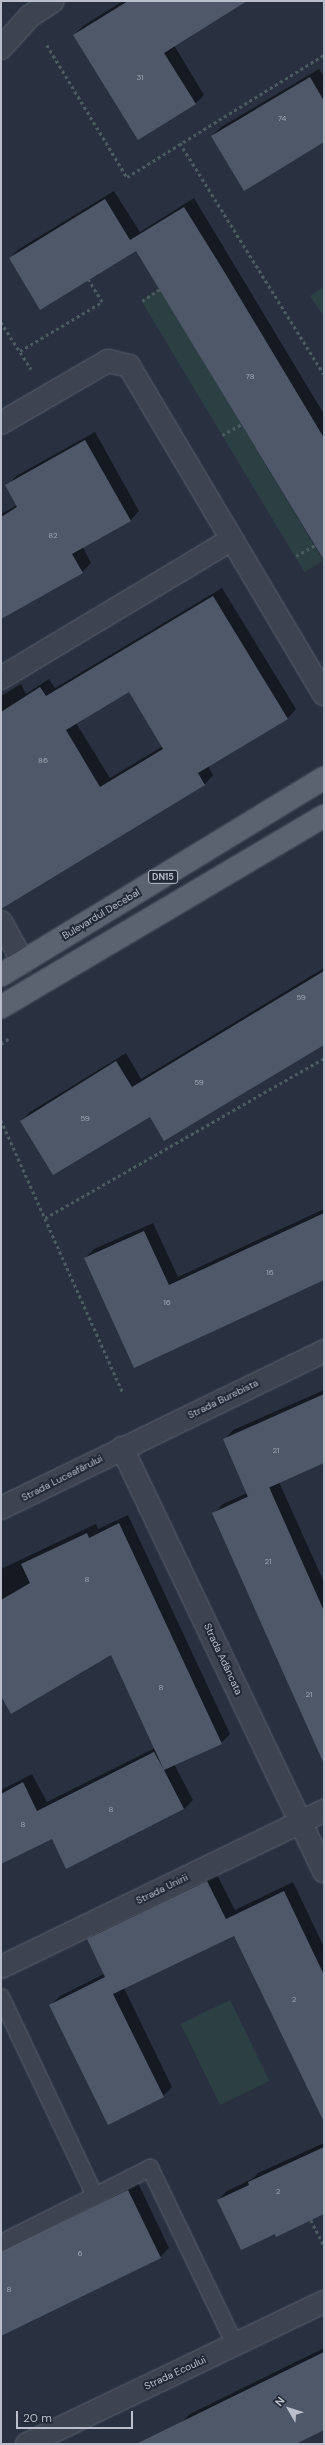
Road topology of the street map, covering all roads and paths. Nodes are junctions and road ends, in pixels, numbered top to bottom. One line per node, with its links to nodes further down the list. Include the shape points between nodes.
1 (53, 1): 2 (street)
2 (30, 16): 3 (street); 5 (path, via 127,177)
3 (1, 48)
4 (324, 55): 5 (path)
5 (180, 143): 11 (path)
6 (88, 280): 10 (path, via 102,302)
7 (160, 289): 8 (path)
8 (142, 301)
9 (1, 322): 10 (path)
10 (20, 351): 12 (path)
11 (324, 374)
12 (48, 396): 13 (street); 16 (street, via 108,361 129,366)
13 (1, 424)
14 (242, 424): 15 (path)
15 (222, 435)
16 (232, 540): 19 (street); 20 (street)
17 (315, 545): 18 (path)
18 (296, 556)
19 (1, 678)
20 (324, 695)
21 (324, 778): 24 (main road, Bulevardul Decebal / DN15)
22 (324, 816): 26 (main road)
23 (1, 922): 24 (street)
24 (23, 962): 25 (main road, Bulevardul Decebal / DN15)
25 (1, 975)
26 (1, 1007)
27 (324, 1058): 29 (path)
28 (1, 1120): 29 (path)
29 (45, 1218): 31 (path)
30 (324, 1351): 32 (street, Strada Burebista)
31 (123, 1393)
32 (122, 1448): 33 (street, Strada Luceafărului); 35 (street, Strada Adâncata)
33 (1, 1508)
34 (324, 1811): 35 (street, Strada Unirii)
35 (300, 1822): 36 (street, Strada Adâncata); 37 (street, Strada Unirii)
36 (324, 1871)
37 (1, 1967)
38 (1, 1997): 39 (lane)
39 (95, 2196): 41 (lane); 44 (lane, via 150,2168)
40 (311, 2220): 42 (path)
41 (1, 2242)
42 (324, 2245)
43 (324, 2302): 44 (street, Strada Ecoului)
44 (235, 2345): 45 (street, Strada Ecoului)
45 (38, 2442)

